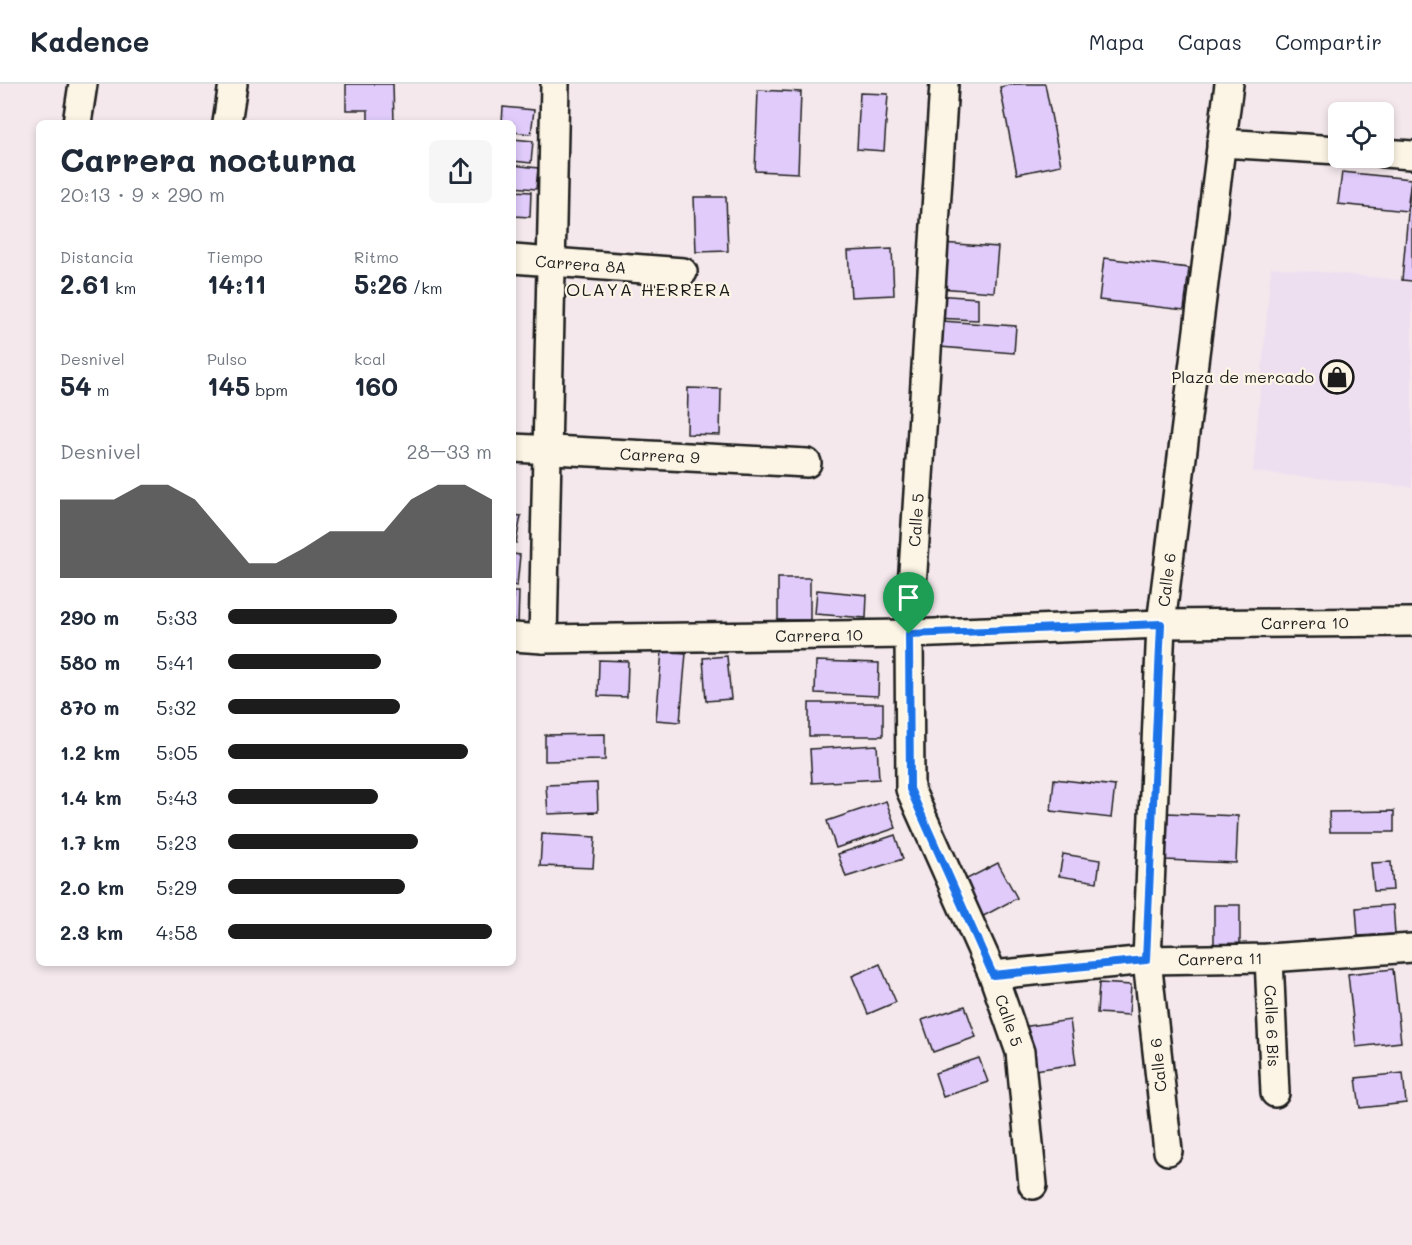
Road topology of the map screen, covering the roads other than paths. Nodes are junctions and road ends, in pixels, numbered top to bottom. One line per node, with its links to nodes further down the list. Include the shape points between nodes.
1 (83, 84): 6 (street)
2 (232, 84): 7 (street)
3 (555, 84): 13 (street)
4 (944, 84): 20 (street, Calle 5)
5 (1228, 84): 8 (street, Calle 6)
6 (77, 120)
7 (227, 120)
8 (1221, 143): 9 (street); 19 (street, Calle 6)
9 (1328, 149)
10 (1394, 154): 11 (street)
11 (1412, 155)
12 (516, 259): 13 (street, Carrera 8A)
13 (550, 261): 14 (street, Carrera 8A); 16 (street)
14 (683, 272)
15 (516, 448): 16 (street, Carrera 9)
16 (548, 451): 17 (street, Carrera 9); 22 (street)
17 (807, 463)
18 (1412, 622): 19 (street, Carrera 10)
19 (1161, 624): 20 (street, Carrera 10); 25 (street, Calle 6)
20 (909, 634): 22 (street, Carrera 10); 26 (street, Calle 5, via 910,789)
21 (516, 637): 22 (street, Carrera 10)
22 (543, 639)
23 (1412, 948): 24 (street, Carrera 11)
24 (1269, 958): 25 (street, Carrera 11); 27 (street, Calle 6 Bis)
25 (1146, 960): 26 (street, Carrera 11); 28 (street, Calle 6)
26 (993, 975): 29 (street, Calle 5, via 1020,1052)
27 (1275, 1094)
28 (1168, 1150)
29 (1032, 1185)

